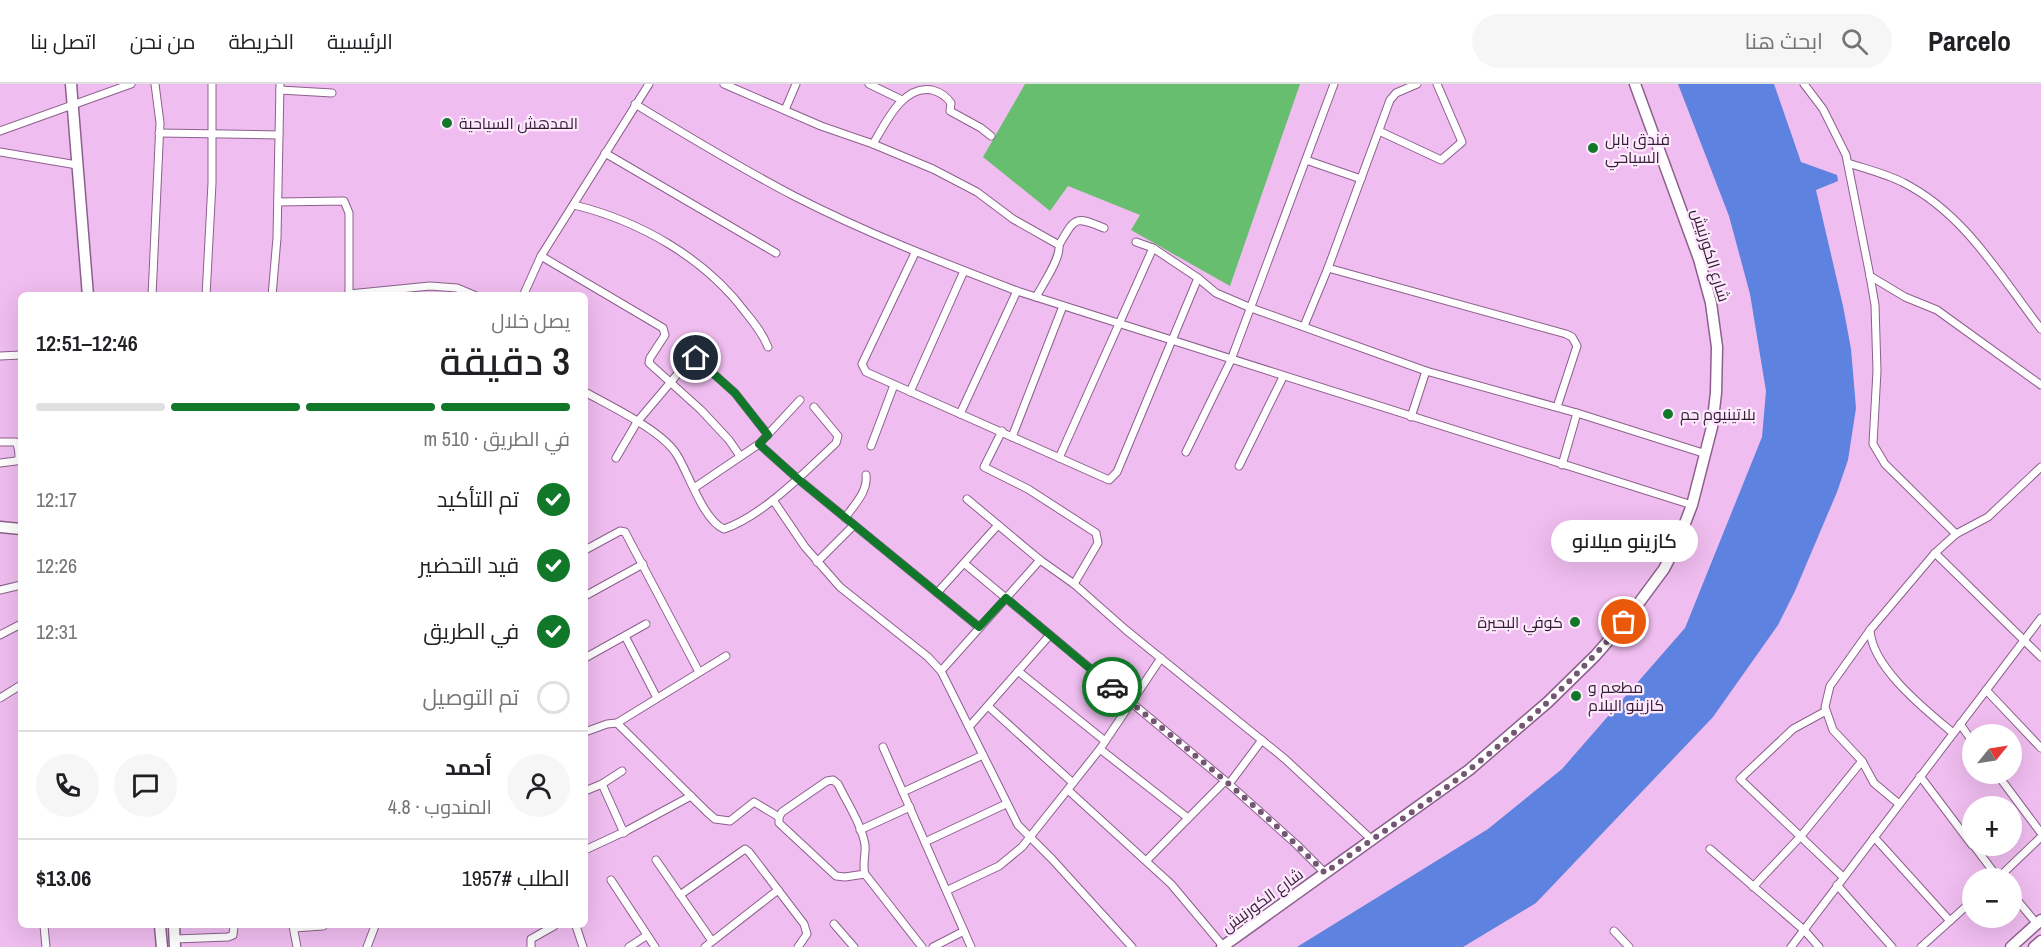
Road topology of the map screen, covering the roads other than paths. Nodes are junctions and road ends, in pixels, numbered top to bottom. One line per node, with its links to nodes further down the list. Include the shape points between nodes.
1 (71, 84): 18 (street)
2 (131, 84): 18 (street)
3 (155, 84): 22 (street)
4 (212, 84): 23 (street)
5 (649, 84): 17 (street)
6 (724, 84): 19 (street)
7 (796, 84): 19 (street)
8 (869, 84): 16 (street)
9 (1334, 84): 29 (street)
10 (1416, 84): 21 (street, via 1390,100)
11 (1437, 84): 21 (street, via 1462,142 1442,160)
12 (1635, 84): 88 (street, شارع الكورنيش, via 1711,303 1718,370)
13 (1804, 84): 30 (street, via 1840,140)
14 (280, 87): 15 (street); 24 (street)
15 (332, 93)
16 (902, 100): 25 (street, via 914,90 936,91 951,103 950,111); 26 (street)
17 (635, 104): 28 (street); 39 (street, via 796,197)
18 (72, 105): 20 (street); 31 (street)
19 (785, 110): 26 (street)
20 (0, 131)
21 (1379, 131): 32 (street)
22 (159, 133): 23 (street); 48 (street)
23 (212, 134): 24 (street); 49 (street)
24 (279, 135): 33 (street)
25 (991, 136)
26 (873, 144): 37 (street, via 977,192 1013,219)
27 (0, 152): 31 (street)
28 (605, 153): 34 (street); 40 (street)
29 (1306, 160): 32 (street); 57 (street)
30 (1848, 163): 44 (street); 60 (street, via 1903,182 1931,200 1966,230)
31 (77, 165): 47 (street)
32 (1361, 179): 42 (street)
33 (278, 202): 50 (street); 51 (street, via 344,201 349,213)
34 (574, 205): 41 (street); 62 (street, via 598,211 653,236 701,265 758,327)
35 (1104, 228): 37 (street, via 1078,220 1071,224)
36 (1136, 242): 38 (street)
37 (1059, 245): 55 (street, via 1058,256)
38 (1153, 248): 45 (street); 58 (street)
39 (915, 252): 43 (street); 69 (street, via 862,364 866,372)
40 (776, 253)
41 (541, 256): 54 (street); 68 (street, via 663,328 665,334 649,363)
42 (1328, 268): 59 (street); 75 (street, via 1572,337 1576,346)
43 (964, 271): 46 (street); 71 (street)
44 (1870, 276): 70 (street, via 1937,310); 108 (street, via 1876,360 1873,444 1885,464)
45 (1198, 278): 57 (street, via 1216,293); 61 (street)
46 (1017, 291): 55 (street); 77 (street)
47 (88, 292)
48 (152, 292)
49 (206, 292)
50 (272, 292)
51 (349, 292)
52 (409, 292): 53 (street, via 430,286)
53 (466, 292)
54 (525, 292)
55 (1036, 297): 56 (street)
56 (1063, 306): 58 (street); 82 (street)
57 (1251, 308): 59 (street); 65 (street)
58 (1120, 324): 61 (street); 91 (street)
59 (1304, 326): 66 (street)
60 (2041, 328)
61 (1172, 341): 65 (street); 91 (street, via 1114,477 1109,480)
62 (768, 347)
63 (0, 356): 64 (street)
64 (18, 356)
65 (1231, 360): 67 (street); 87 (street)
66 (1426, 371): 75 (street); 78 (street)
67 (1284, 377): 78 (street); 95 (street)
68 (669, 383): 79 (street); 81 (street, via 687,360 696,358 735,393); 89 (street, via 701,410)
69 (894, 385): 71 (street); 86 (street)
70 (2041, 385)
71 (910, 392): 77 (street)
72 (588, 394): 79 (street)
73 (800, 400): 81 (street)
74 (814, 407): 98 (street, via 838,436 836,443)
75 (1557, 407): 76 (street)
76 (1577, 413): 88 (street); 94 (street)
77 (960, 414): 80 (street)
78 (1411, 417): 94 (street)
79 (638, 422): 90 (street); 99 (street, via 664,438)
80 (1002, 431): 82 (street); 115 (street, via 984,467 1028,489 1096,533 1098,543)
81 (768, 435): 84 (street)
82 (1012, 437): 91 (street)
83 (0, 442): 85 (street)
84 (759, 444): 89 (street); 98 (street)
85 (18, 445)
86 (871, 446)
87 (1186, 452)
88 (1706, 454): 102 (street, شارع الكورنيش)
89 (740, 456): 99 (street)
90 (616, 458)
91 (1059, 458)
92 (18, 460): 93 (street)
93 (0, 463)
94 (1562, 465): 102 (street)
95 (1239, 466)
96 (2041, 467): 108 (street, via 1988,517)
97 (866, 475): 103 (street, via 863,493)
98 (798, 479): 101 (street); 103 (street)
99 (694, 488): 101 (street, via 717,526 724,529)
100 (967, 499): 105 (street)
101 (773, 500): 112 (street)
102 (1692, 505): 180 (street, شارع الكورنيش, via 1664,569 1595,656 1469,770)
103 (845, 518): 104 (street)
104 (854, 525): 112 (street); 118 (street)
105 (998, 525): 111 (street); 114 (street)
106 (0, 527): 107 (street)
107 (18, 529)
108 (1956, 534): 110 (street)
109 (588, 548): 113 (street, via 625,531)
110 (1935, 553): 125 (street); 129 (street)
111 (1040, 560): 115 (street); 120 (street)
112 (817, 562): 134 (street, via 840,587)
113 (643, 564): 119 (street); 136 (street)
114 (965, 564): 118 (street); 120 (street)
115 (1074, 584): 133 (street)
116 (18, 586): 117 (street)
117 (0, 590)
118 (938, 593): 124 (street)
119 (588, 594)
120 (1006, 598): 124 (street); 128 (street)
121 (2041, 618): 129 (street)
122 (646, 624): 127 (street)
123 (18, 626): 126 (street)
124 (979, 627): 134 (street)
125 (1870, 630): 143 (street, via 1830,686); 149 (street, via 1871,642 1882,662 1922,707)
126 (0, 635)
127 (625, 636): 130 (street); 140 (street)
128 (1049, 636): 135 (street); 141 (street)
129 (2024, 640): 132 (street); 138 (street)
130 (588, 656)
131 (726, 656): 136 (street)
132 (2041, 657)
133 (1161, 658): 141 (street); 150 (street)
134 (941, 671): 146 (street)
135 (1018, 671): 142 (street); 151 (street)
136 (699, 672): 140 (street)
137 (18, 687): 139 (street)
138 (1986, 690): 145 (street); 153 (street)
139 (0, 698)
140 (657, 698): 144 (street)
141 (1131, 703): 151 (street); 159 (street)
142 (988, 705): 146 (street); 160 (street)
143 (1826, 711): 156 (street, via 1833,730); 176 (street, via 1792,729 1740,779)
144 (617, 723): 148 (street); 166 (street)
145 (1960, 724): 147 (street); 149 (street)
146 (969, 727): 155 (street)
147 (1962, 727)
148 (588, 731)
149 (1953, 733): 158 (street)
150 (1262, 740): 159 (street); 180 (street)
151 (1106, 741): 154 (street)
152 (883, 747): 165 (street)
153 (2041, 748)
154 (1100, 749): 160 (street); 171 (street)
155 (983, 755): 165 (street); 167 (street)
156 (1862, 762): 168 (street, via 1874,783); 176 (street)
157 (622, 771): 161 (street)
158 (1920, 776): 168 (street); 173 (street)
159 (1227, 782): 171 (street); 187 (street)
160 (1073, 783): 164 (street)
161 (602, 784): 163 (street); 174 (street)
162 (2004, 784): 175 (street)
163 (588, 790)
164 (1068, 790): 179 (street); 185 (street)
165 (903, 792): 169 (street)
166 (691, 796): 170 (street, via 715,819 730,821 754,802); 174 (street)
167 (1006, 804): 179 (street); 181 (street)
168 (1899, 804): 177 (street)
169 (910, 807): 172 (street); 181 (street)
170 (779, 817): 172 (street, via 833,780); 188 (street, via 779,823 836,876)
171 (1188, 818): 185 (street)
172 (860, 830): 188 (street, via 865,845)
173 (1962, 831)
174 (624, 833): 182 (street)
175 (2041, 833)
176 (1801, 836): 189 (street); 192 (street)
177 (1874, 837): 189 (street); 198 (street)
178 (2041, 837): 186 (street)
179 (1029, 838): 194 (street, via 999,866); 230 (street)
180 (1371, 839): 187 (street, شارع الكورنيش)
181 (925, 842): 194 (street)
182 (588, 849)
183 (1710, 849): 192 (street)
184 (656, 860): 195 (street)
185 (1147, 860): 231 (street, via 1185,898)
186 (2009, 868)
187 (1325, 873): 231 (street, شارع الكورنيش)
188 (865, 874): 227 (street)
189 (1843, 877): 191 (street)
190 (611, 880): 212 (street)
191 (1837, 885): 211 (street); 235 (street)
192 (1753, 886): 211 (street)
193 (777, 890): 195 (street, via 746,849); 213 (street); 225 (street, via 807,930)
194 (948, 890): 209 (street)
195 (680, 895): 213 (street)
196 (2022, 904): 199 (street)
197 (1962, 910): 198 (street)
198 (1950, 921): 236 (street)
199 (2039, 922): 237 (street)
200 (834, 924): 226 (street)
201 (44, 928): 216 (street)
202 (160, 928): 217 (street)
203 (174, 928): 215 (street)
204 (234, 928): 215 (street, via 228,937)
205 (293, 928): 218 (street)
206 (374, 928): 219 (street)
207 (550, 928): 220 (street, via 531,939)
208 (577, 928): 221 (street)
209 (964, 931): 228 (street); 229 (street)
210 (1614, 931): 232 (street)
211 (1805, 931): 233 (street); 234 (street)
212 (646, 936): 222 (street); 223 (street)
213 (712, 941): 224 (street)
214 (2041, 941): 238 (street)
215 (175, 943)
216 (46, 947)
217 (162, 947)
218 (297, 947)
219 (367, 947)
220 (531, 947)
221 (583, 947)
222 (629, 947)
223 (655, 947)
224 (705, 947)
225 (798, 947)
226 (854, 947)
227 (922, 947)
228 (933, 947)
229 (971, 947)
230 (1132, 947)
231 (1222, 947)
232 (1629, 947)
233 (1791, 947)
234 (1819, 947)
235 (1892, 947)
236 (1921, 947)
237 (2012, 947)
238 (2034, 947)

